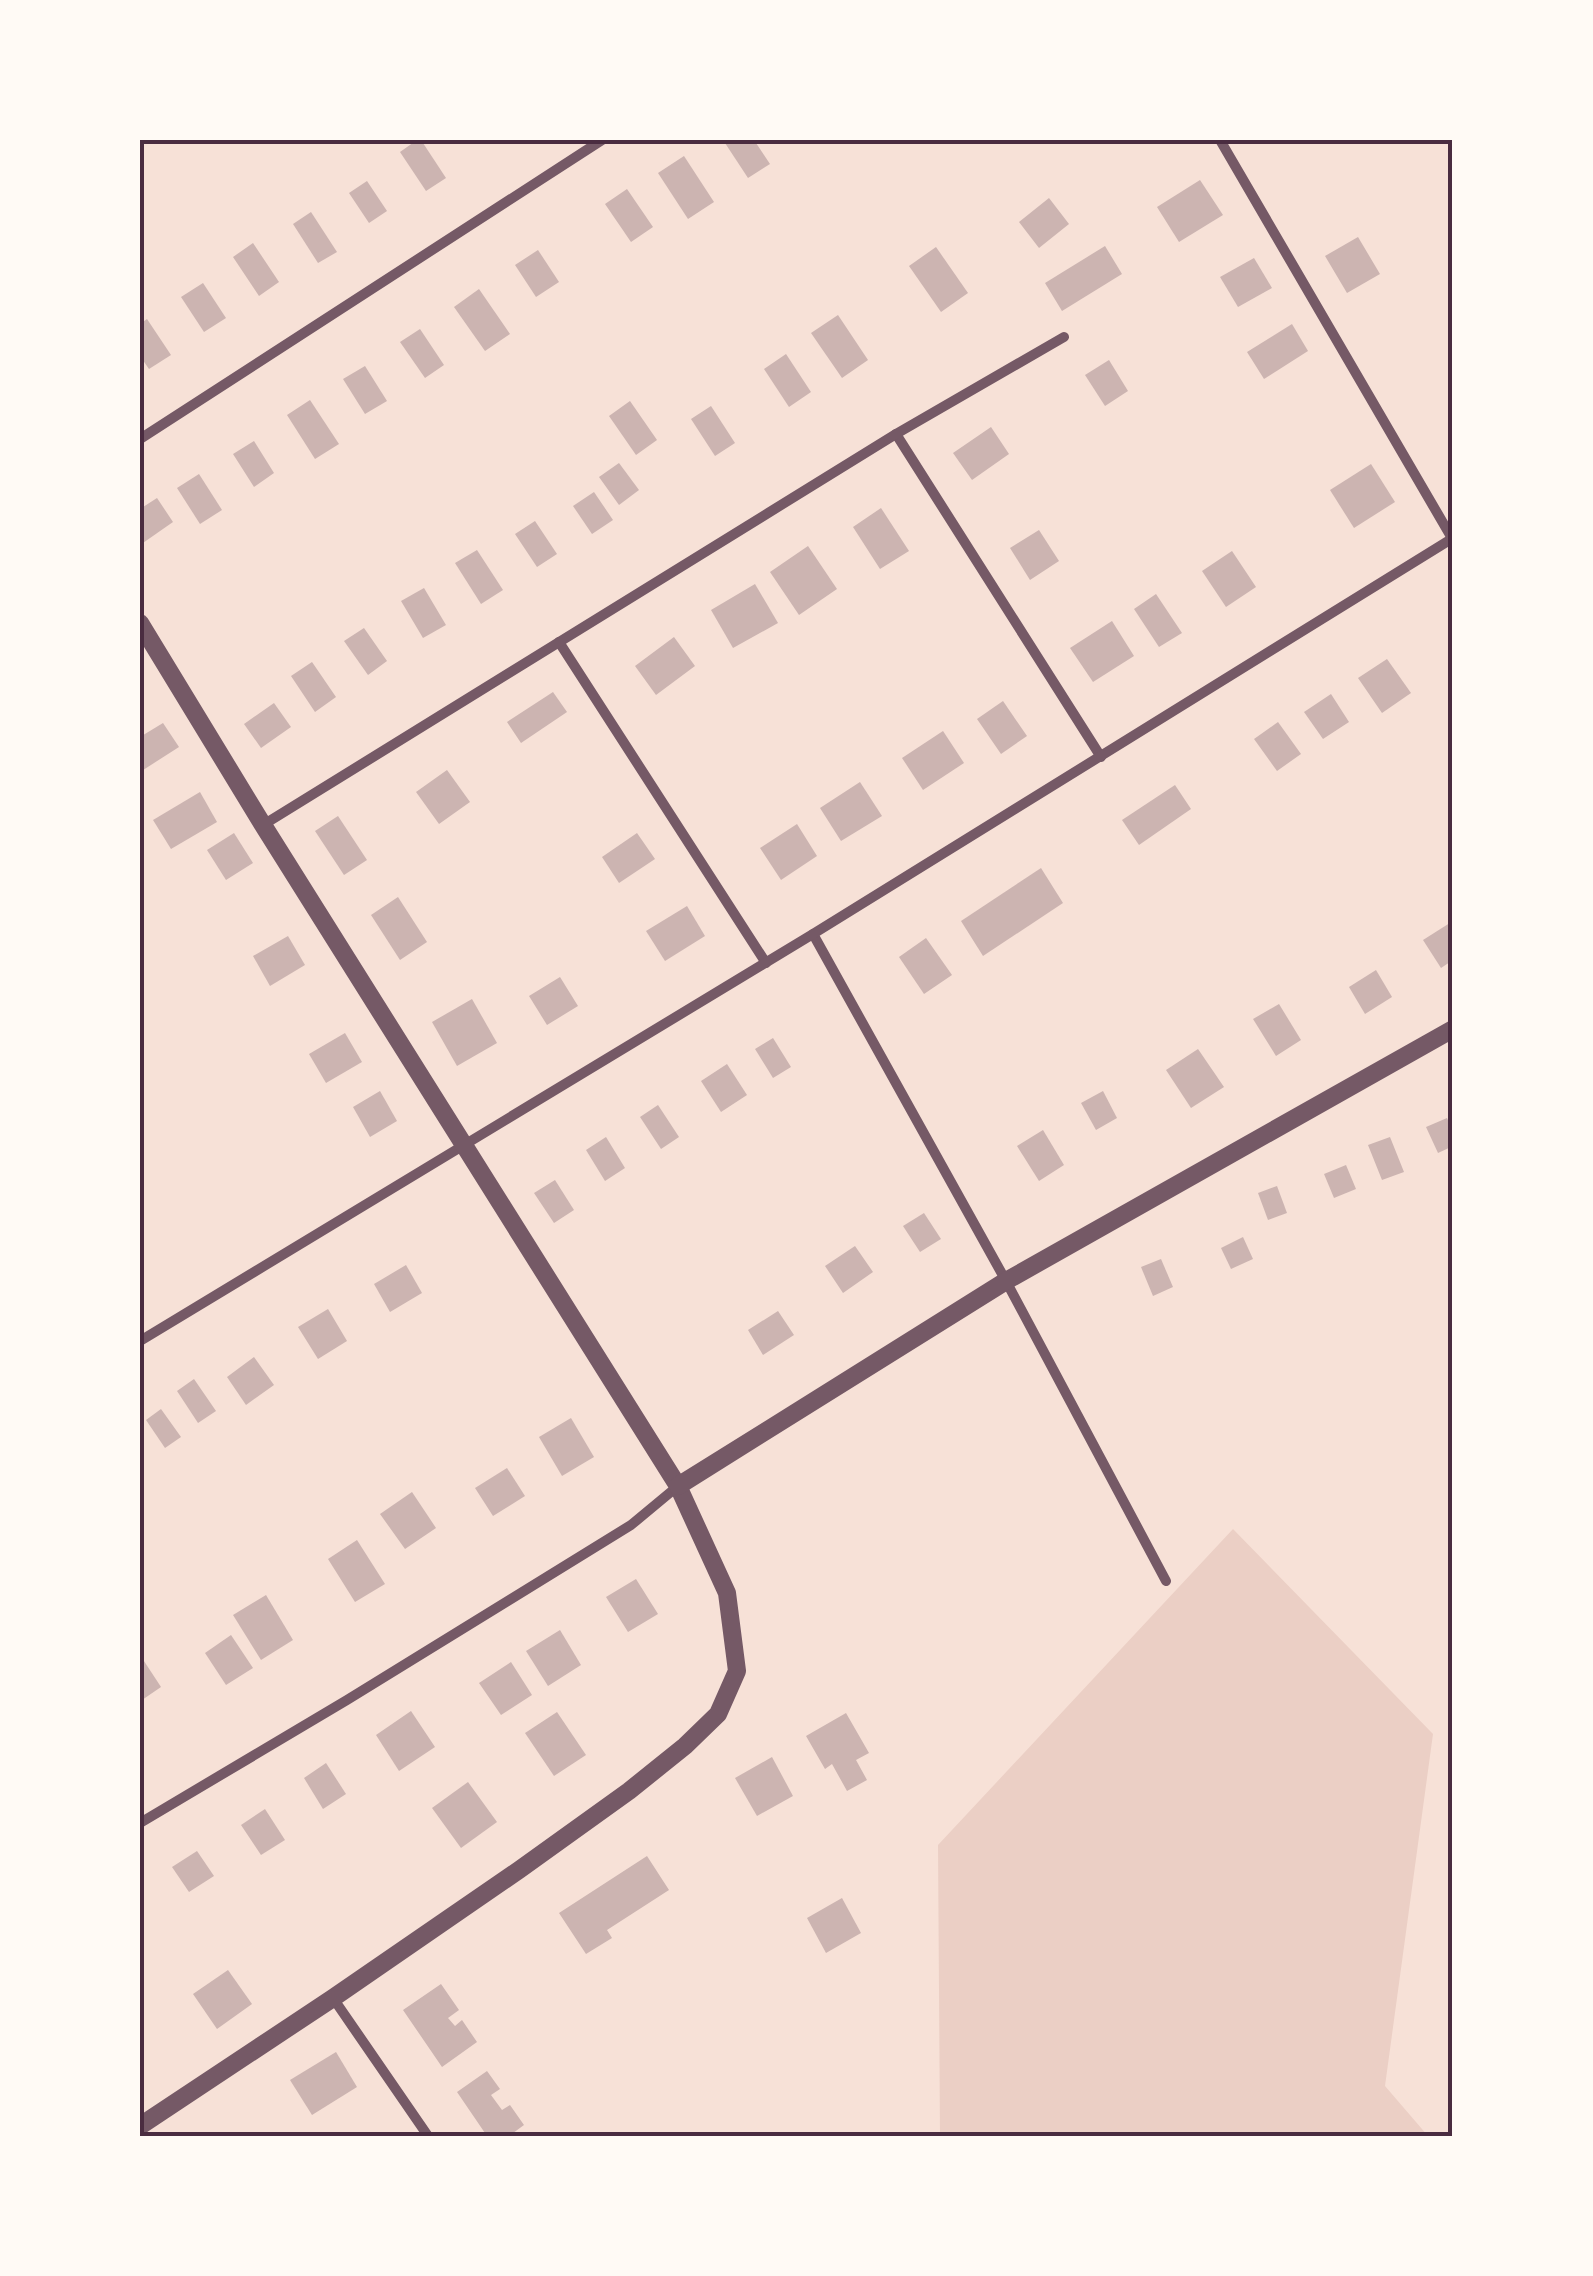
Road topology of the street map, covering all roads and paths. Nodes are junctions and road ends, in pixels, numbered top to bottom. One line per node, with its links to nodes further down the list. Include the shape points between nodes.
1 (602, 140): 5 (street)
2 (1220, 140): 6 (street)
3 (1064, 337): 4 (street)
4 (896, 434): 8 (street); 9 (street)
5 (140, 438)
6 (1453, 539): 9 (street)
7 (140, 622): 10 (street)
8 (558, 642): 10 (street); 12 (street)
9 (1101, 757): 11 (street)
10 (263, 824): 14 (street)
11 (813, 934): 12 (street); 15 (street)
12 (766, 963): 14 (street)
13 (1453, 1029): 15 (street)
14 (464, 1145): 16 (street); 17 (street)
15 (1006, 1281): 17 (street); 18 (street)
16 (140, 1341)
17 (678, 1486): 19 (street, via 631,1525); 20 (street, via 726,1594 737,1672 718,1714 629,1791)
18 (1166, 1581)
19 (140, 1822)
20 (333, 1998): 21 (street); 22 (street)
21 (140, 2126)
22 (428, 2136)

